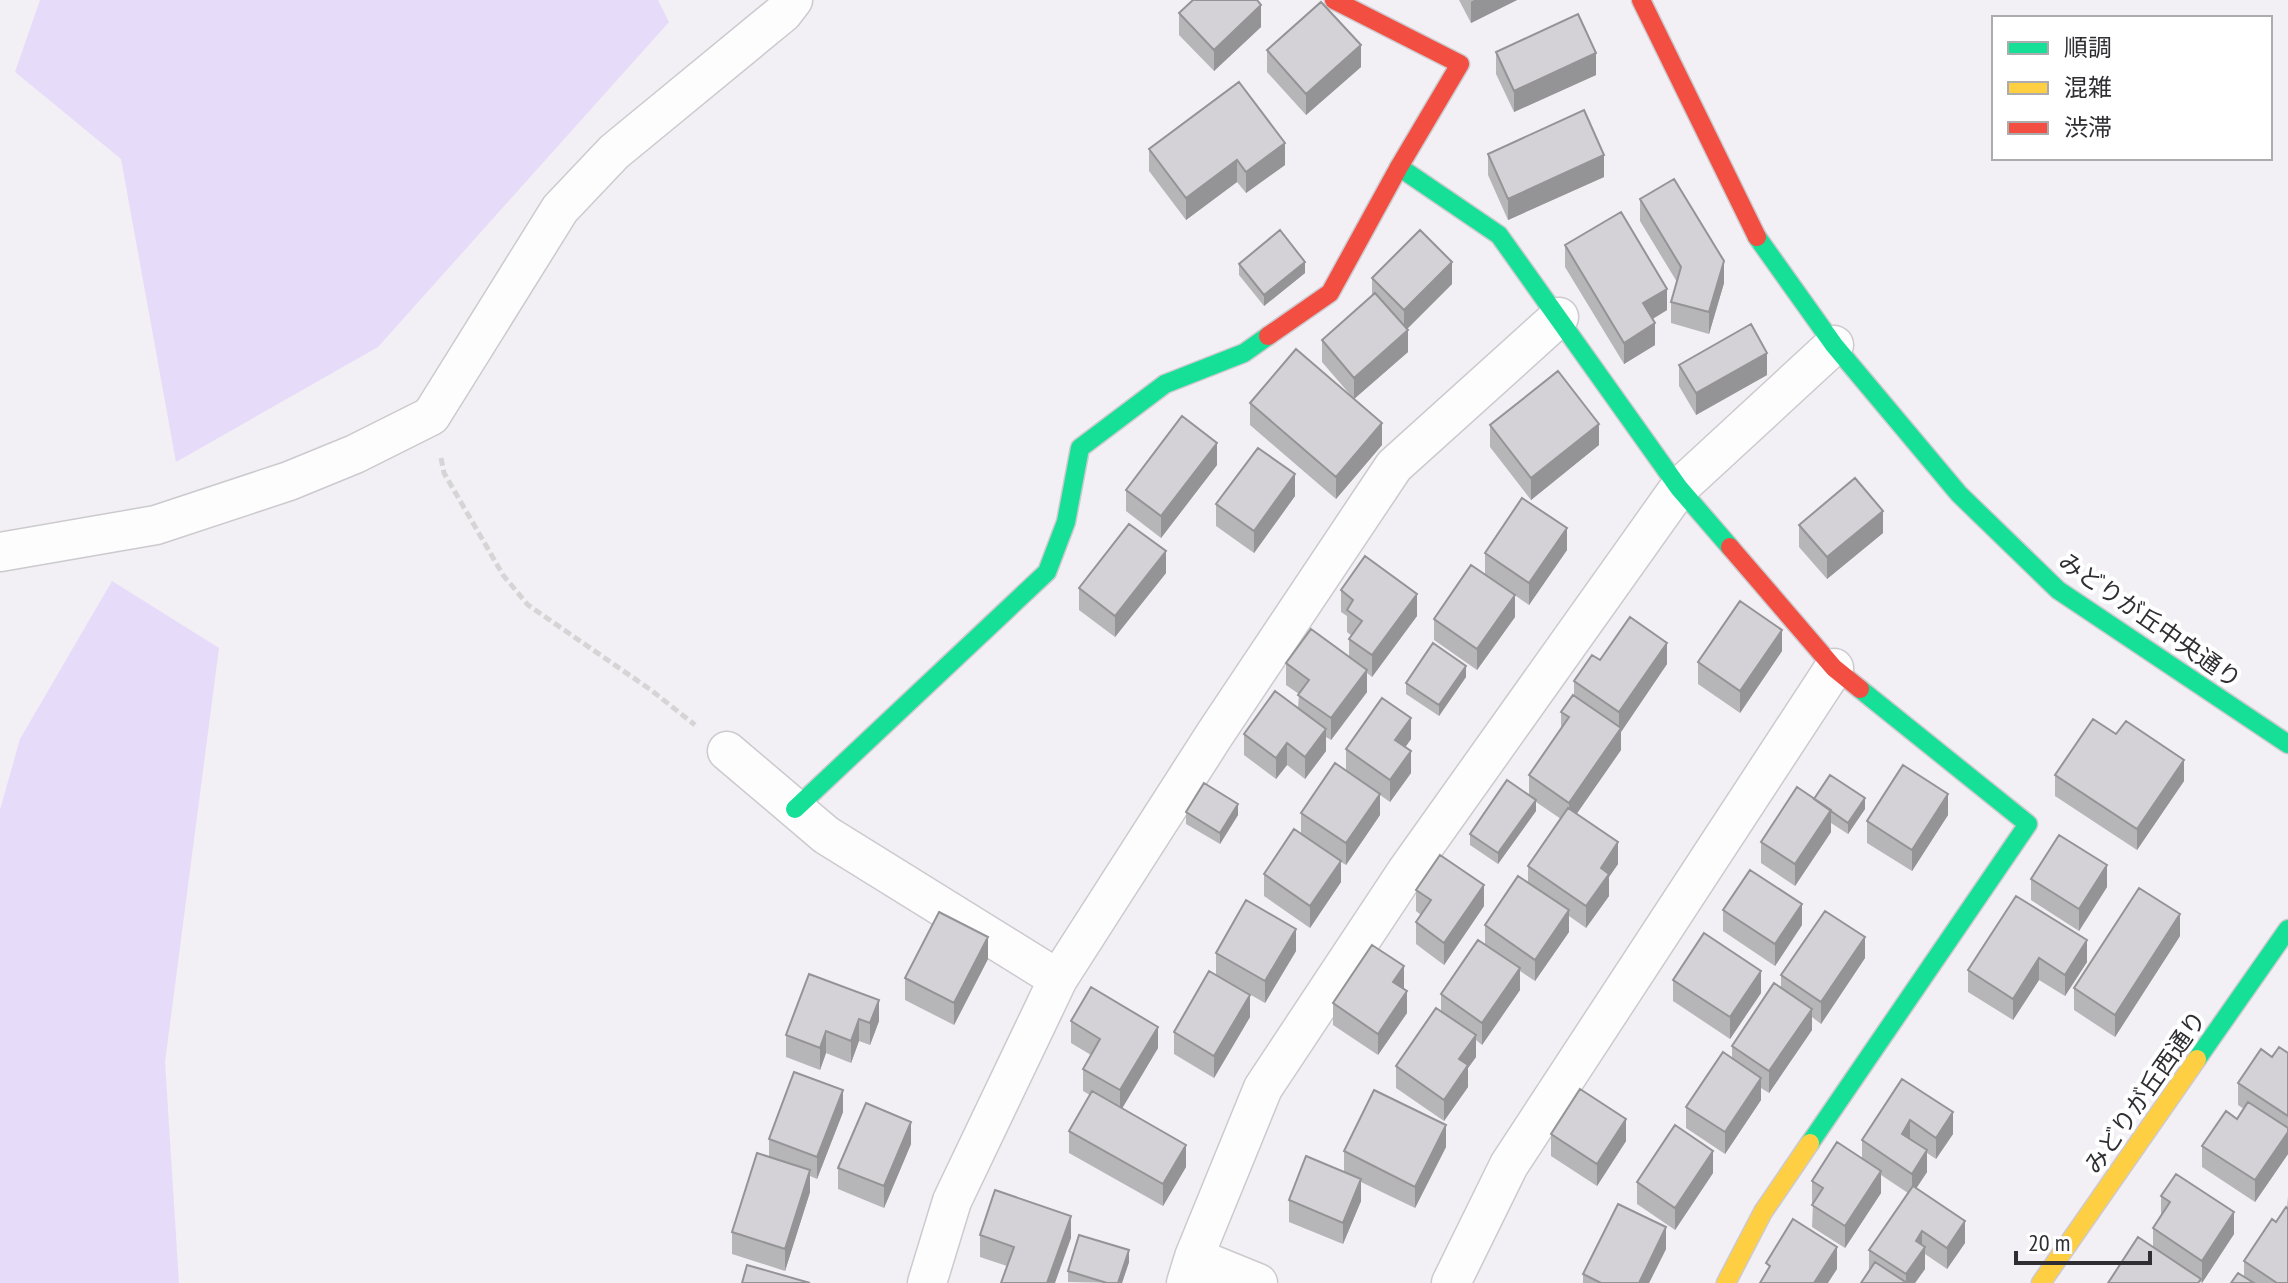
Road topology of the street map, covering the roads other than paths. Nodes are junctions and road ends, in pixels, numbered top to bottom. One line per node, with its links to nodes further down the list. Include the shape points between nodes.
1 (793, 0): 8 (street, via 614,152 560,209 431,416 289,481 156,525)
2 (1334, 0): 4 (street, via 1460,64)
3 (1641, 0): 6 (street, みどりが丘中央通り, via 1751,228)
4 (1399, 167): 5 (street, via 1499,235); 12 (street, via 1330,293 1244,353 1165,384 1080,448 1066,522 1047,572)
5 (1559, 317): 7 (street); 14 (street, via 1394,466)
6 (1834, 345): 7 (street); 10 (street, みどりが丘中央通り, via 1959,494 2058,590)
7 (1679, 488): 9 (street); 15 (street, via 1406,872 1263,1088)
8 (0, 552)
9 (1834, 668): 18 (street, via 1509,1165); 19 (street, via 2028,824 1763,1212)
10 (2288, 744)
11 (727, 751): 12 (street)
12 (795, 809): 14 (street, via 826,835)
13 (2288, 929): 20 (street, みどりが丘西通り)
14 (1058, 979): 16 (street, via 952,1201)
15 (1190, 1270): 17 (street)
16 (927, 1283)
17 (1258, 1283)
18 (1451, 1283)
19 (1726, 1283)
20 (2041, 1283)

